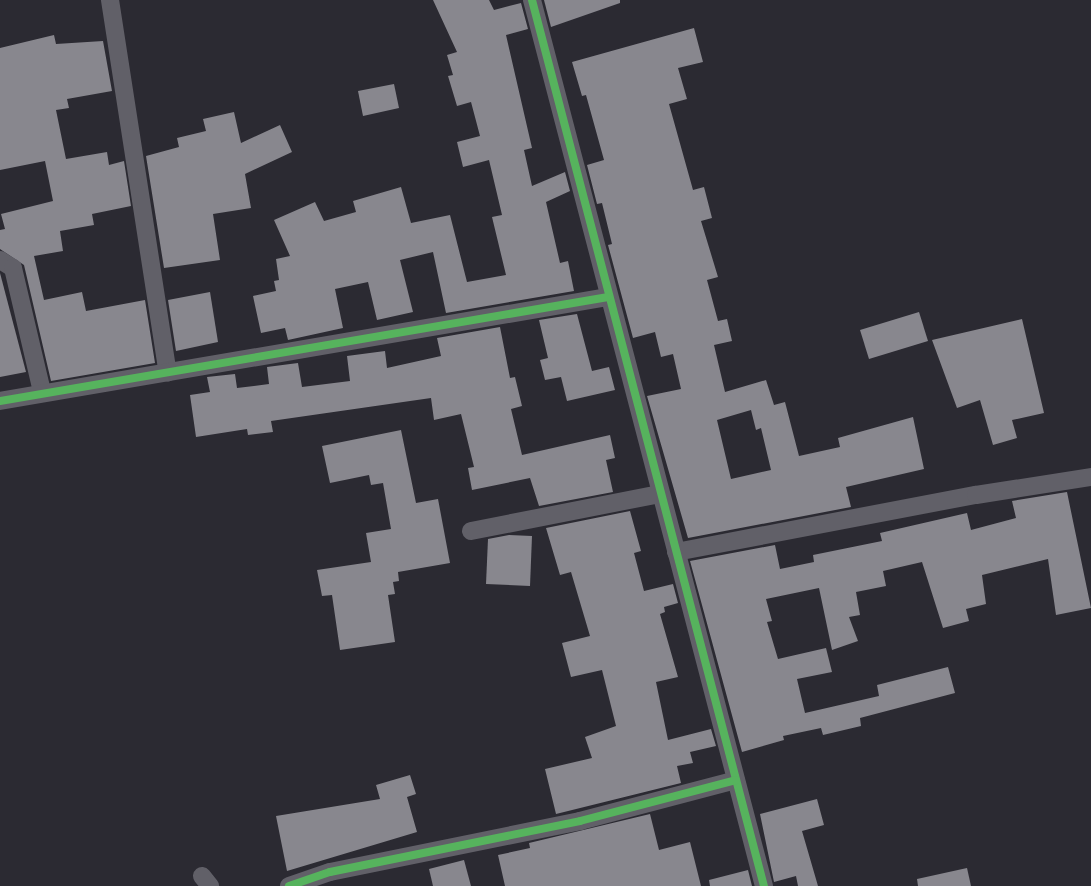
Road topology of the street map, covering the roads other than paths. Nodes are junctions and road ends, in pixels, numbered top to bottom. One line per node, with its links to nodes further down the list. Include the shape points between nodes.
1 (110, 0): 5 (street)
2 (532, 0): 4 (street)
3 (0, 260): 6 (street, via 13,268)
4 (608, 297): 5 (street); 9 (street)
5 (168, 373): 6 (street)
6 (42, 392): 7 (street)
7 (0, 401)
8 (1091, 477): 11 (street)
9 (660, 494): 10 (street); 11 (street)
10 (471, 531)
11 (676, 552): 12 (street)
12 (736, 780): 13 (street, via 580,821 330,872); 14 (street)
13 (289, 886)
14 (764, 886)

